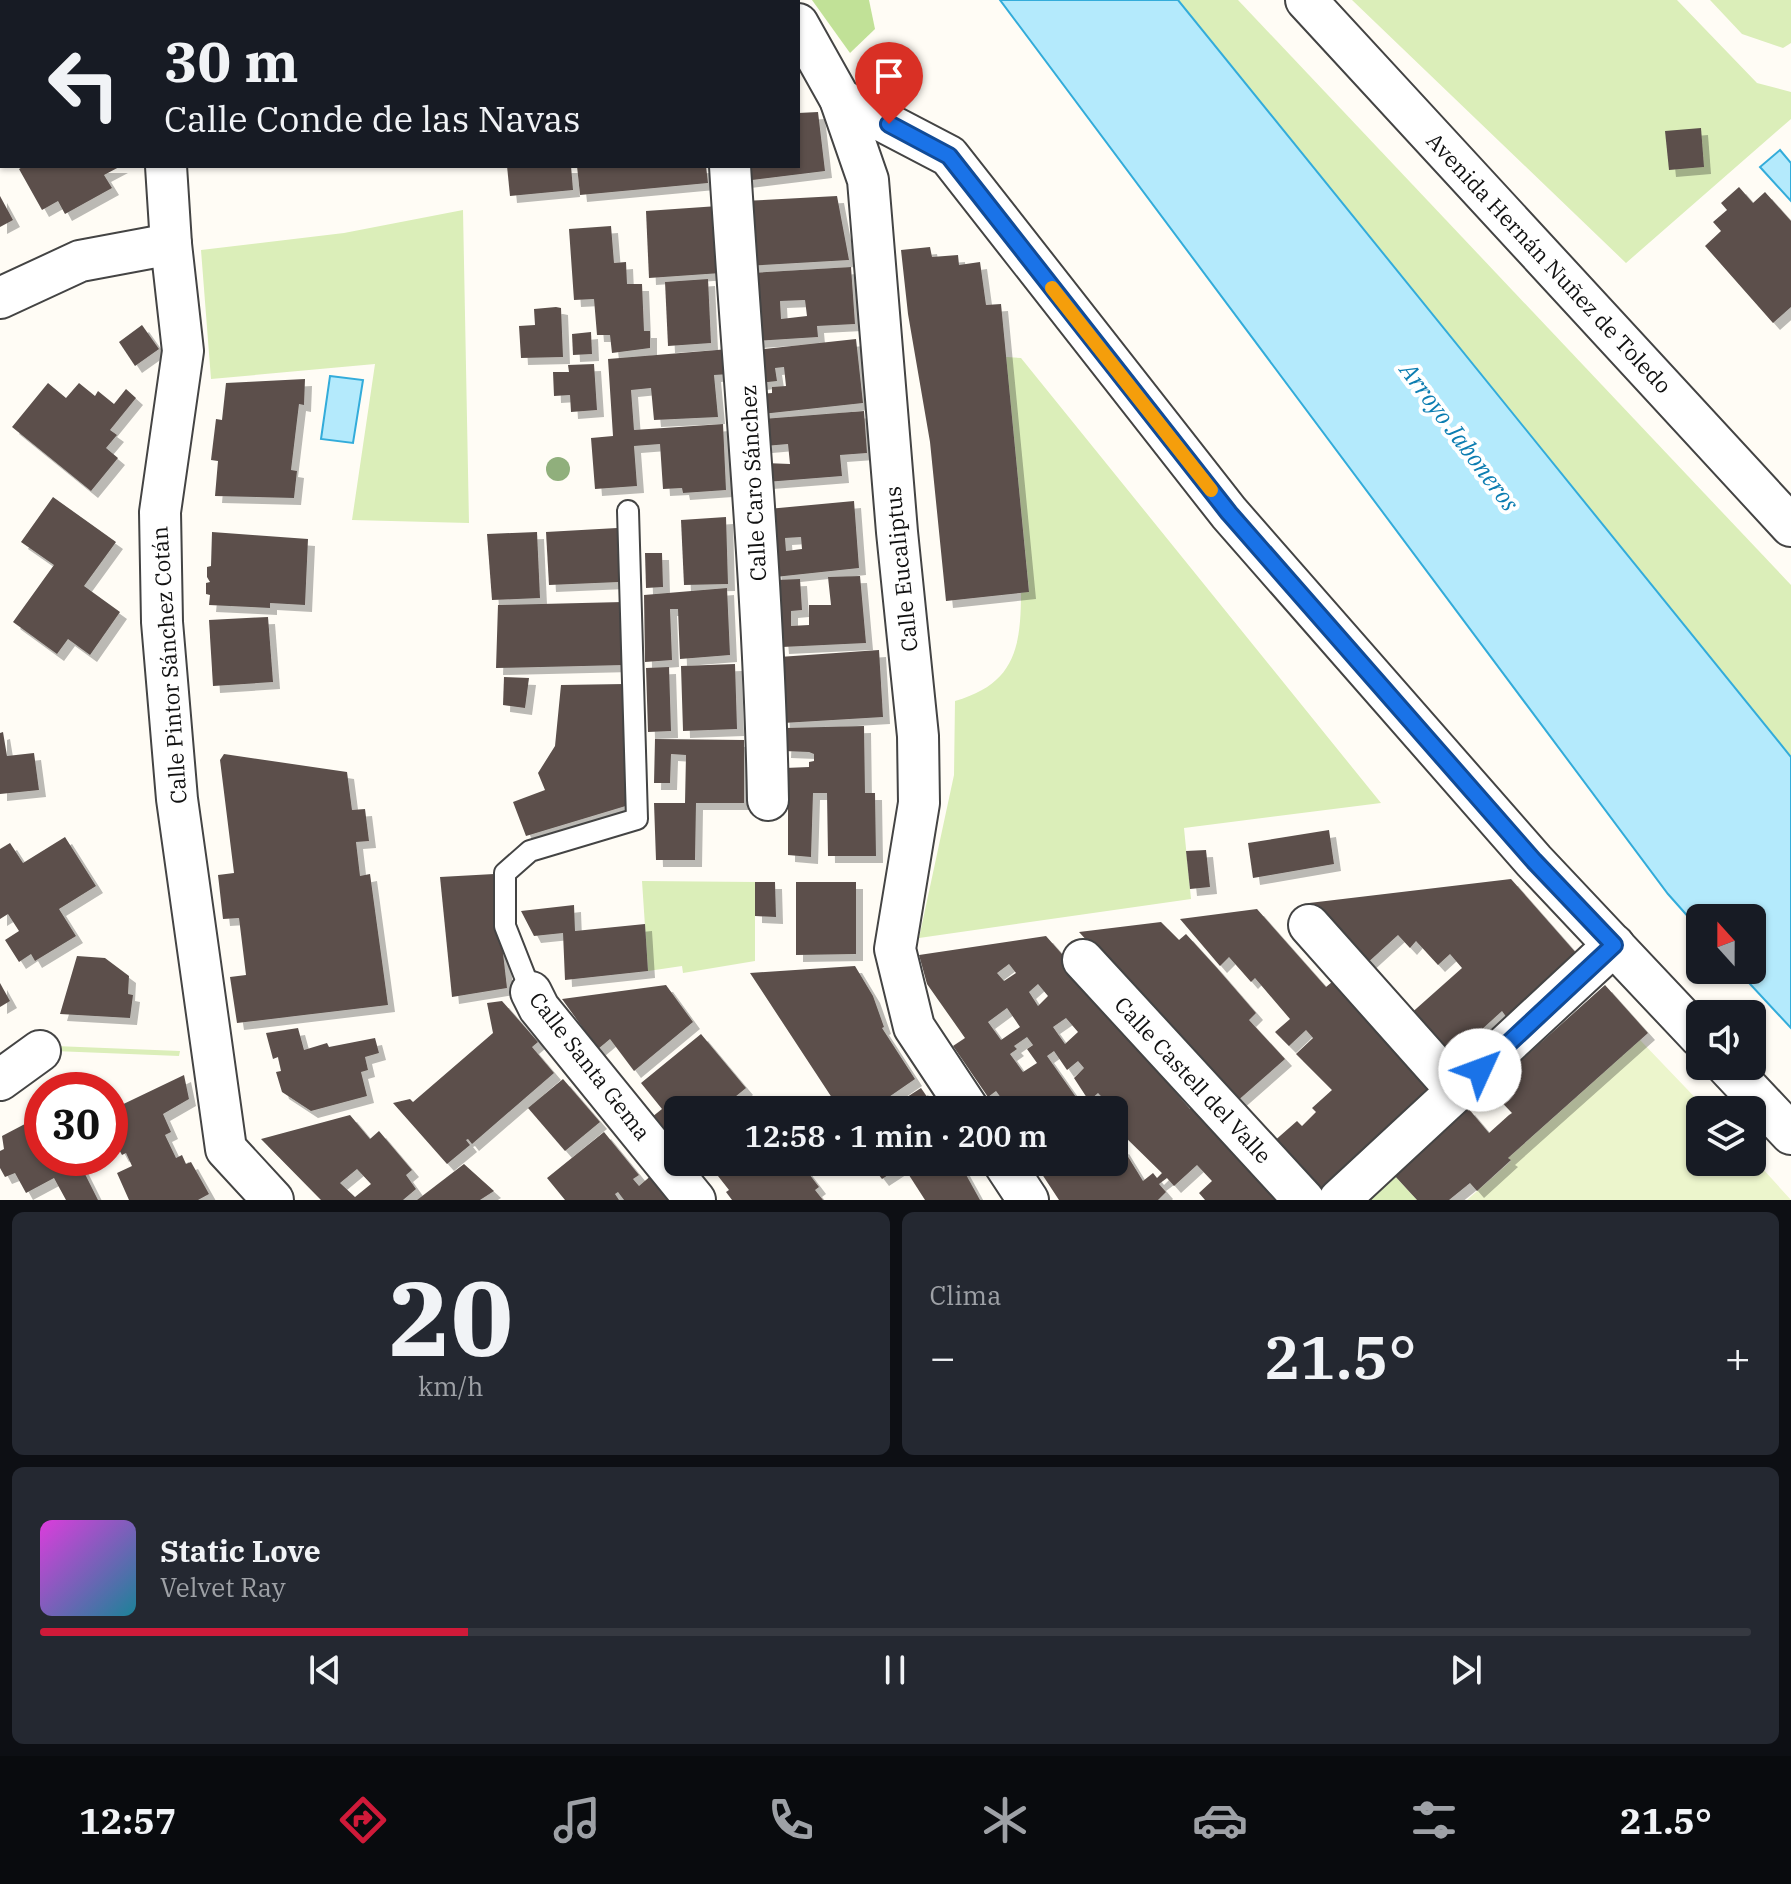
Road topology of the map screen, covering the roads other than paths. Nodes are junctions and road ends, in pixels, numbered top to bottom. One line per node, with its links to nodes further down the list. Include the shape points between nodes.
1 (1306, 0): 9 (street, Avenida Hernán Nuñez de Toledo)
2 (800, 28): 3 (street, Calle Eucaliptus)
3 (840, 99): 12 (street, via 949,156 1229,513); 20 (street, Calle Eucaliptus, via 868,180 918,736 919,803 895,949 914,1027)
4 (166, 168): 6 (street, Calle Pintor Sánchez Cotán)
5 (730, 168): 10 (street, Calle Caro Sánchez)
6 (171, 244): 7 (street, via 80,261); 23 (street, Calle Pintor Sánchez Cotán, via 183,351 160,512 162,622 177,799 226,1149)
7 (0, 298)
8 (628, 511): 14 (lane, Calle Santa Gema, via 637,819 530,851 505,873 505,926)
9 (1791, 526)
10 (768, 800)
11 (1309, 925): 19 (street)
12 (1614, 945): 15 (street); 19 (street)
13 (1083, 960): 26 (street, Calle Castell del Valle)
14 (531, 992): 24 (street, Calle Santa Gema)
15 (1686, 1022)
16 (40, 1051): 17 (street)
17 (0, 1080)
18 (1740, 1080): 21 (street)
19 (1457, 1091): 27 (street)
20 (960, 1096)
21 (1791, 1134)
22 (1012, 1176): 25 (street)
23 (273, 1200)
24 (695, 1200)
25 (1028, 1200)
26 (1304, 1200)
27 (1339, 1200)

